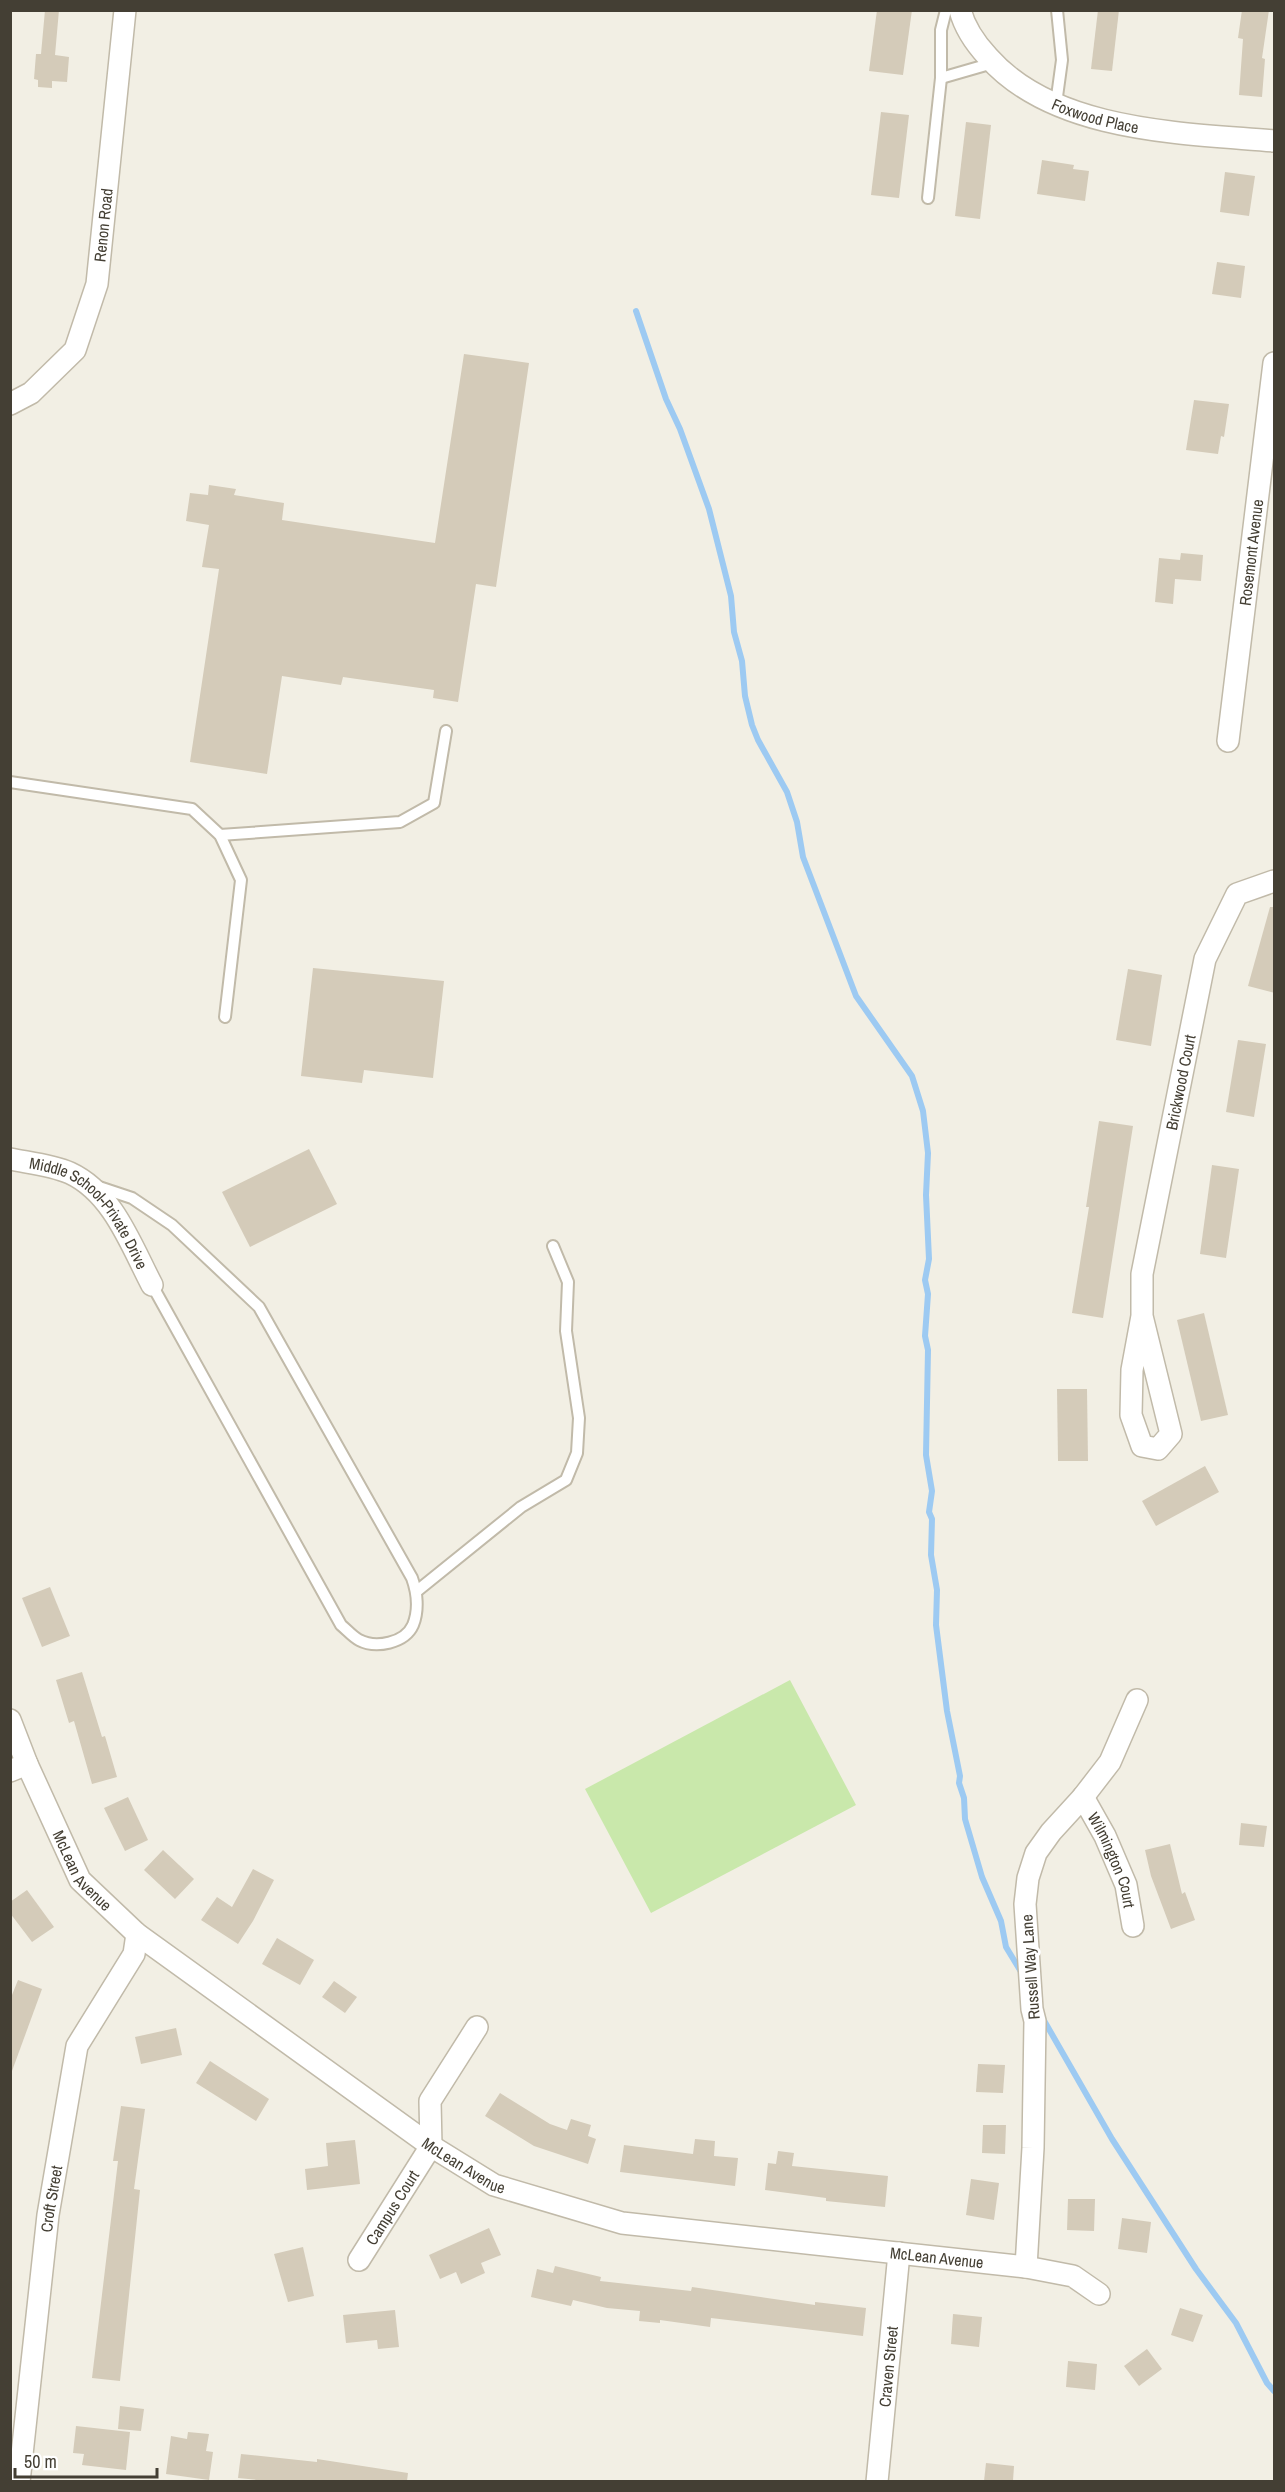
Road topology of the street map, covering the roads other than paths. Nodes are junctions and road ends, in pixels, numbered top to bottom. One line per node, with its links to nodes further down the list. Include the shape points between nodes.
1 (124, 10): 11 (street, Renon Road, via 97,284 75,350 31,393)
2 (946, 10): 6 (lane, via 940,30)
3 (960, 10): 5 (street, Foxwood Place, via 971,36)
4 (1057, 10): 7 (lane, via 1062,60)
5 (993, 63): 6 (lane); 7 (street, Foxwood Place, via 1013,80)
6 (941, 78): 9 (lane)
7 (1056, 104): 8 (street, Foxwood Place, via 1135,127)
8 (1275, 141)
9 (928, 198)
10 (1275, 363): 12 (street, Rosemont Avenue)
11 (10, 404)
12 (1268, 469): 14 (street, Rosemont Avenue)
13 (446, 731): 16 (lane, via 434,803 399,822)
14 (1228, 741)
15 (10, 782): 16 (lane, via 192,809)
16 (220, 835): 18 (lane, via 242,880)
17 (1275, 881): 23 (street, Brickwood Court, via 1237,894 1205,959 1142,1274)
18 (225, 1017)
19 (10, 1160): 20 (street, Middle School-Private Drive, via 54,1168)
20 (86, 1183): 22 (street, Middle School-Private Drive, via 115,1215); 24 (lane, via 132,1198 172,1225 260,1307)
21 (553, 1246): 24 (lane, via 568,1282 566,1331 579,1418 577,1453 566,1480 521,1507)
22 (152, 1285): 24 (lane, via 341,1625 360,1641 386,1645 413,1626)
23 (1142, 1316): 23 (street, Brickwood Court, via 1171,1434 1158,1449 1142,1446 1131,1415 1132,1370)
24 (417, 1591)
25 (1137, 1700): 28 (street, Russell Way Lane, via 1110,1762)
26 (10, 1720): 27 (street, McLean Avenue)
27 (19, 1768): 30 (street, McLean Avenue, via 80,1880)
28 (1083, 1797): 29 (street, Wilmington Court, via 1126,1885); 35 (street, Russell Way Lane, via 1036,1853 1028,1878 1025,1904 1035,2021)
29 (1133, 1926)
30 (137, 1934): 32 (street, McLean Avenue); 37 (street, Croft Street, via 134,1954 77,2046 48,2215)
31 (477, 2026): 32 (street, via 430,2101)
32 (431, 2146): 33 (street, McLean Avenue, via 494,2185 622,2223); 34 (street, Campus Court)
33 (898, 2253): 35 (street, McLean Avenue); 38 (street, Craven Street)
34 (359, 2260)
35 (1026, 2267): 36 (street, McLean Avenue, via 1073,2276)
36 (1098, 2294)
37 (19, 2481)
38 (877, 2481)

